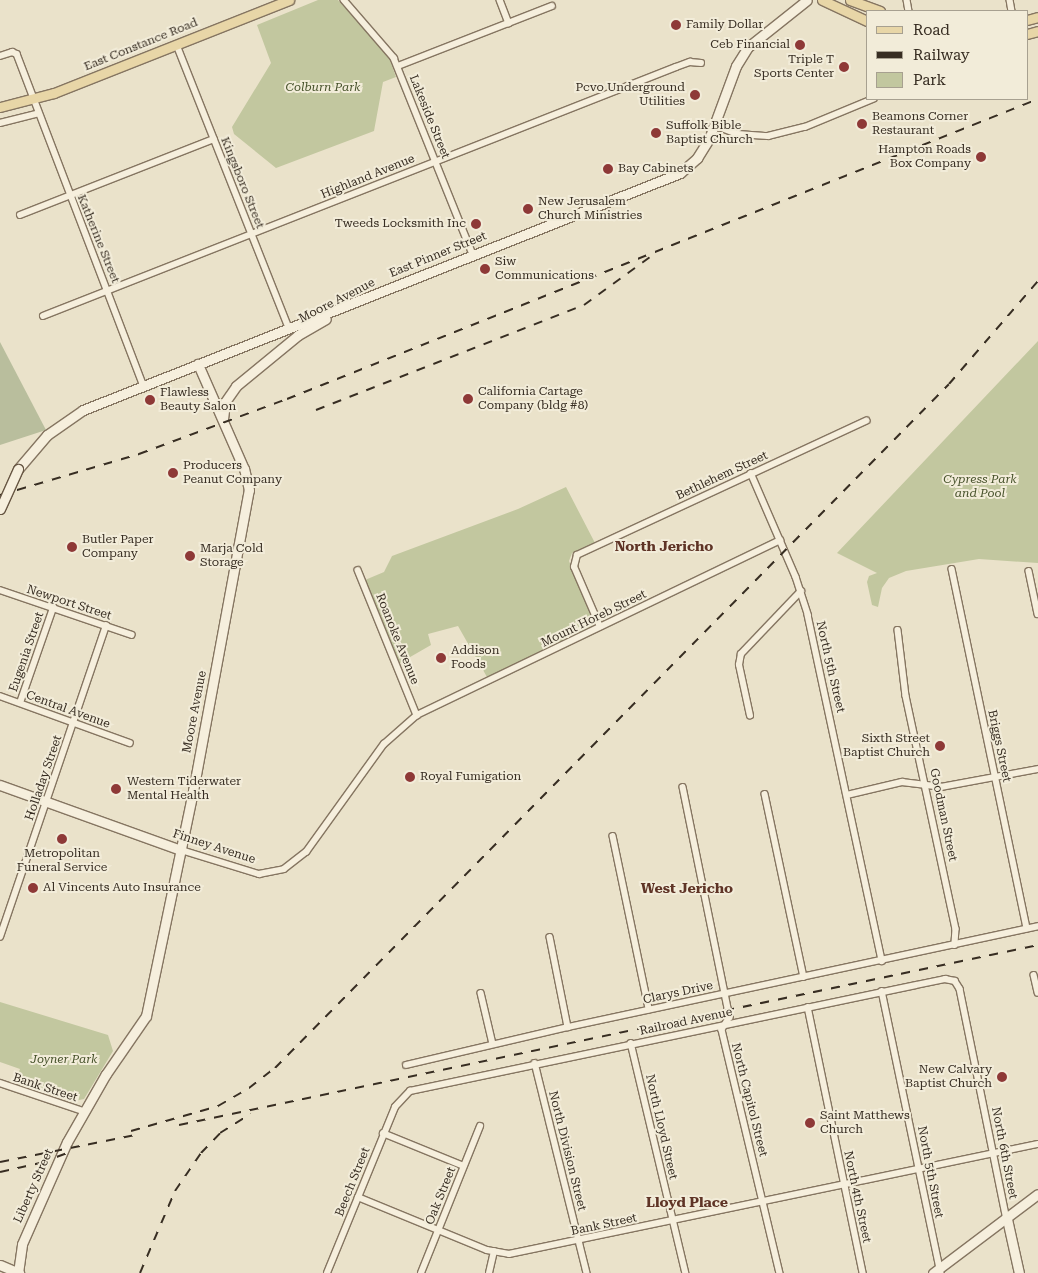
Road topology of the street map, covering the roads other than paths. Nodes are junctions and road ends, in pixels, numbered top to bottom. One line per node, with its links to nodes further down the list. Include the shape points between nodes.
1 (289, 0): 11 (main road, East Constance Road)
2 (344, 0): 14 (street, Lakeside Street, via 387,48)
3 (500, 0): 10 (street)
4 (807, 0): 20 (street, East Pinner Street, via 748,47 736,66)
5 (822, 0): 9 (main road)
6 (850, 0): 8 (main road)
7 (552, 6): 10 (street)
8 (877, 10)
9 (866, 21)
10 (509, 23): 14 (street)
11 (177, 45): 15 (main road, East Constance Road); 21 (street, Kingsboro Street)
12 (0, 56): 15 (street, Katherine Street, via 12,52 17,54)
13 (701, 63): 22 (street, Highland Avenue, via 690,62 676,67)
14 (398, 66): 22 (street, Lakeside Street)
15 (32, 100): 17 (main road, East Constance Road); 18 (street, Katherine Street)
16 (871, 100): 20 (street, via 805,127 768,136 738,134)
17 (0, 107)
18 (37, 114): 19 (street); 23 (street, Katherine Street)
19 (0, 123)
20 (714, 125): 26 (street, East Pinner Street, via 697,158 670,178)
21 (214, 139): 23 (street); 25 (street, Kingsboro Street)
22 (436, 161): 25 (street, Highland Avenue); 26 (street, Lakeside Street)
23 (70, 196): 24 (street); 28 (street, Katherine Street)
24 (20, 216)
25 (252, 234): 28 (street, Highland Avenue); 30 (street, Kingsboro Street)
26 (473, 255): 27 (street, East Pinner Street)
27 (388, 289): 30 (street, East Pinner Street); 34 (street, Moore Avenue, via 311,326 272,355 232,391 225,402)
28 (107, 291): 29 (street, Highland Avenue); 32 (street, Katherine Street)
29 (43, 316)
30 (289, 328): 31 (street, East Pinner Street)
31 (198, 364): 32 (street, East Pinner Street); 34 (street, Moore Avenue)
32 (144, 386): 36 (street, East Pinner Street, bridge, via 83,410 47,435 18,469)
33 (866, 421): 35 (street, Bethlehem Street)
34 (223, 422): 64 (street, Moore Avenue, via 248,476 249,495)
35 (751, 473): 37 (street, North 5th Street); 46 (street, Bethlehem Street, via 575,558 574,567)
36 (0, 509)
37 (780, 540): 42 (street, North 5th Street); 46 (street, Mount Horeb Street)
38 (952, 569): 56 (street, Briggs Street)
39 (358, 570): 51 (street, Roanoke Avenue)
40 (1029, 571): 44 (street)
41 (0, 590): 43 (street, Newport Street)
42 (801, 591): 52 (street, via 741,654 739,665); 61 (street, North 5th Street)
43 (53, 608): 45 (street, Newport Street); 50 (street, Eugenia Street)
44 (1038, 614)
45 (106, 626): 48 (street, Newport Street); 53 (street, Holladay Street)
46 (600, 627): 51 (street, Mount Horeb Street)
47 (898, 630): 58 (street, Goodman Street, via 906,696)
48 (132, 634)
49 (0, 696): 50 (street, Central Avenue)
50 (20, 703): 53 (street, Central Avenue)
51 (417, 715): 64 (street, Finney Avenue, via 398,729 365,766 324,829 292,864 275,872 259,874)
52 (750, 716)
53 (74, 722): 54 (street, Central Avenue); 62 (street, Holladay Street)
54 (130, 743)
55 (1038, 769): 56 (street)
56 (995, 777): 58 (street, via 941,787); 66 (street, Briggs Street)
57 (0, 785): 62 (street, Finney Avenue)
58 (926, 786): 61 (street, via 902,782); 69 (street, Goodman Street, via 956,929)
59 (683, 787): 75 (street, North Capitol Street)
60 (765, 794): 72 (street)
61 (847, 795): 70 (street, North 5th Street)
62 (46, 802): 64 (street, Finney Avenue); 67 (street, Holladay Street)
63 (613, 836): 79 (street)
64 (181, 850): 88 (street, Moore Avenue, via 146,1016)
65 (1038, 926): 66 (street, Clarys Drive)
66 (1027, 928): 69 (street, Clarys Drive)
67 (0, 937)
68 (550, 937): 81 (street)
69 (955, 945): 70 (street, Clarys Drive)
70 (882, 961): 72 (street, Clarys Drive)
71 (1034, 975): 76 (street)
72 (804, 977): 75 (street, Clarys Drive)
73 (882, 992): 77 (street, Railroad Avenue, via 951,979 958,984); 78 (street, Railroad Avenue); 94 (street, North 5th Street)
74 (482, 993): 82 (street)
75 (725, 993): 79 (street, Clarys Drive); 80 (street, North Capitol Street)
76 (1038, 994)
77 (963, 1004): 92 (street, North 6th Street)
78 (808, 1007): 80 (street, Railroad Avenue); 95 (street, North 4th Street)
79 (650, 1009): 81 (street, Clarys Drive)
80 (729, 1023): 83 (street, Railroad Avenue); 98 (street, North Capitol Street, via 722,1030)
81 (568, 1027): 82 (street, Clarys Drive)
82 (493, 1044): 85 (street, Clarys Drive)
83 (631, 1044): 84 (street, Railroad Avenue); 100 (street, North Lloyd Street)
84 (535, 1063): 87 (street, Railroad Avenue, via 419,1087); 102 (street, North Division Street)
85 (406, 1065)
86 (0, 1084): 88 (street, Bank Street)
87 (400, 1100): 90 (street, Beech Street)
88 (83, 1111): 106 (street, Liberty Street, via 22,1244)
89 (480, 1126): 93 (street, Oak Street)
90 (383, 1133): 93 (street); 97 (street, Beech Street)
91 (1038, 1144): 92 (street, Bank Street)
92 (994, 1154): 94 (street, Bank Street); 99 (street, North 6th Street)
93 (464, 1166): 101 (street, Oak Street)
94 (919, 1168): 95 (street, Bank Street); 105 (street, North 5th Street)
95 (844, 1183): 98 (street, Bank Street); 113 (street, North 4th Street)
96 (1038, 1194): 99 (street)
97 (358, 1197): 101 (street, Bank Street); 107 (street, Beech Street)
98 (763, 1201): 100 (street, Bank Street); 112 (street, North Capitol Street)
99 (1007, 1219): 105 (street); 114 (street)
100 (673, 1221): 102 (street, Bank Street); 111 (street, North Lloyd Street)
101 (438, 1230): 103 (street, Bank Street); 108 (street, Oak Street)
102 (579, 1241): 103 (street, Bank Street, via 518,1253); 110 (street, North Division Street)
103 (494, 1252): 109 (street)
104 (0, 1265): 106 (street)
105 (938, 1272)
106 (18, 1273)
107 (327, 1273)
108 (421, 1273)
109 (489, 1273)
110 (587, 1273)
111 (686, 1273)
112 (780, 1273)
113 (863, 1273)
114 (1019, 1273)

